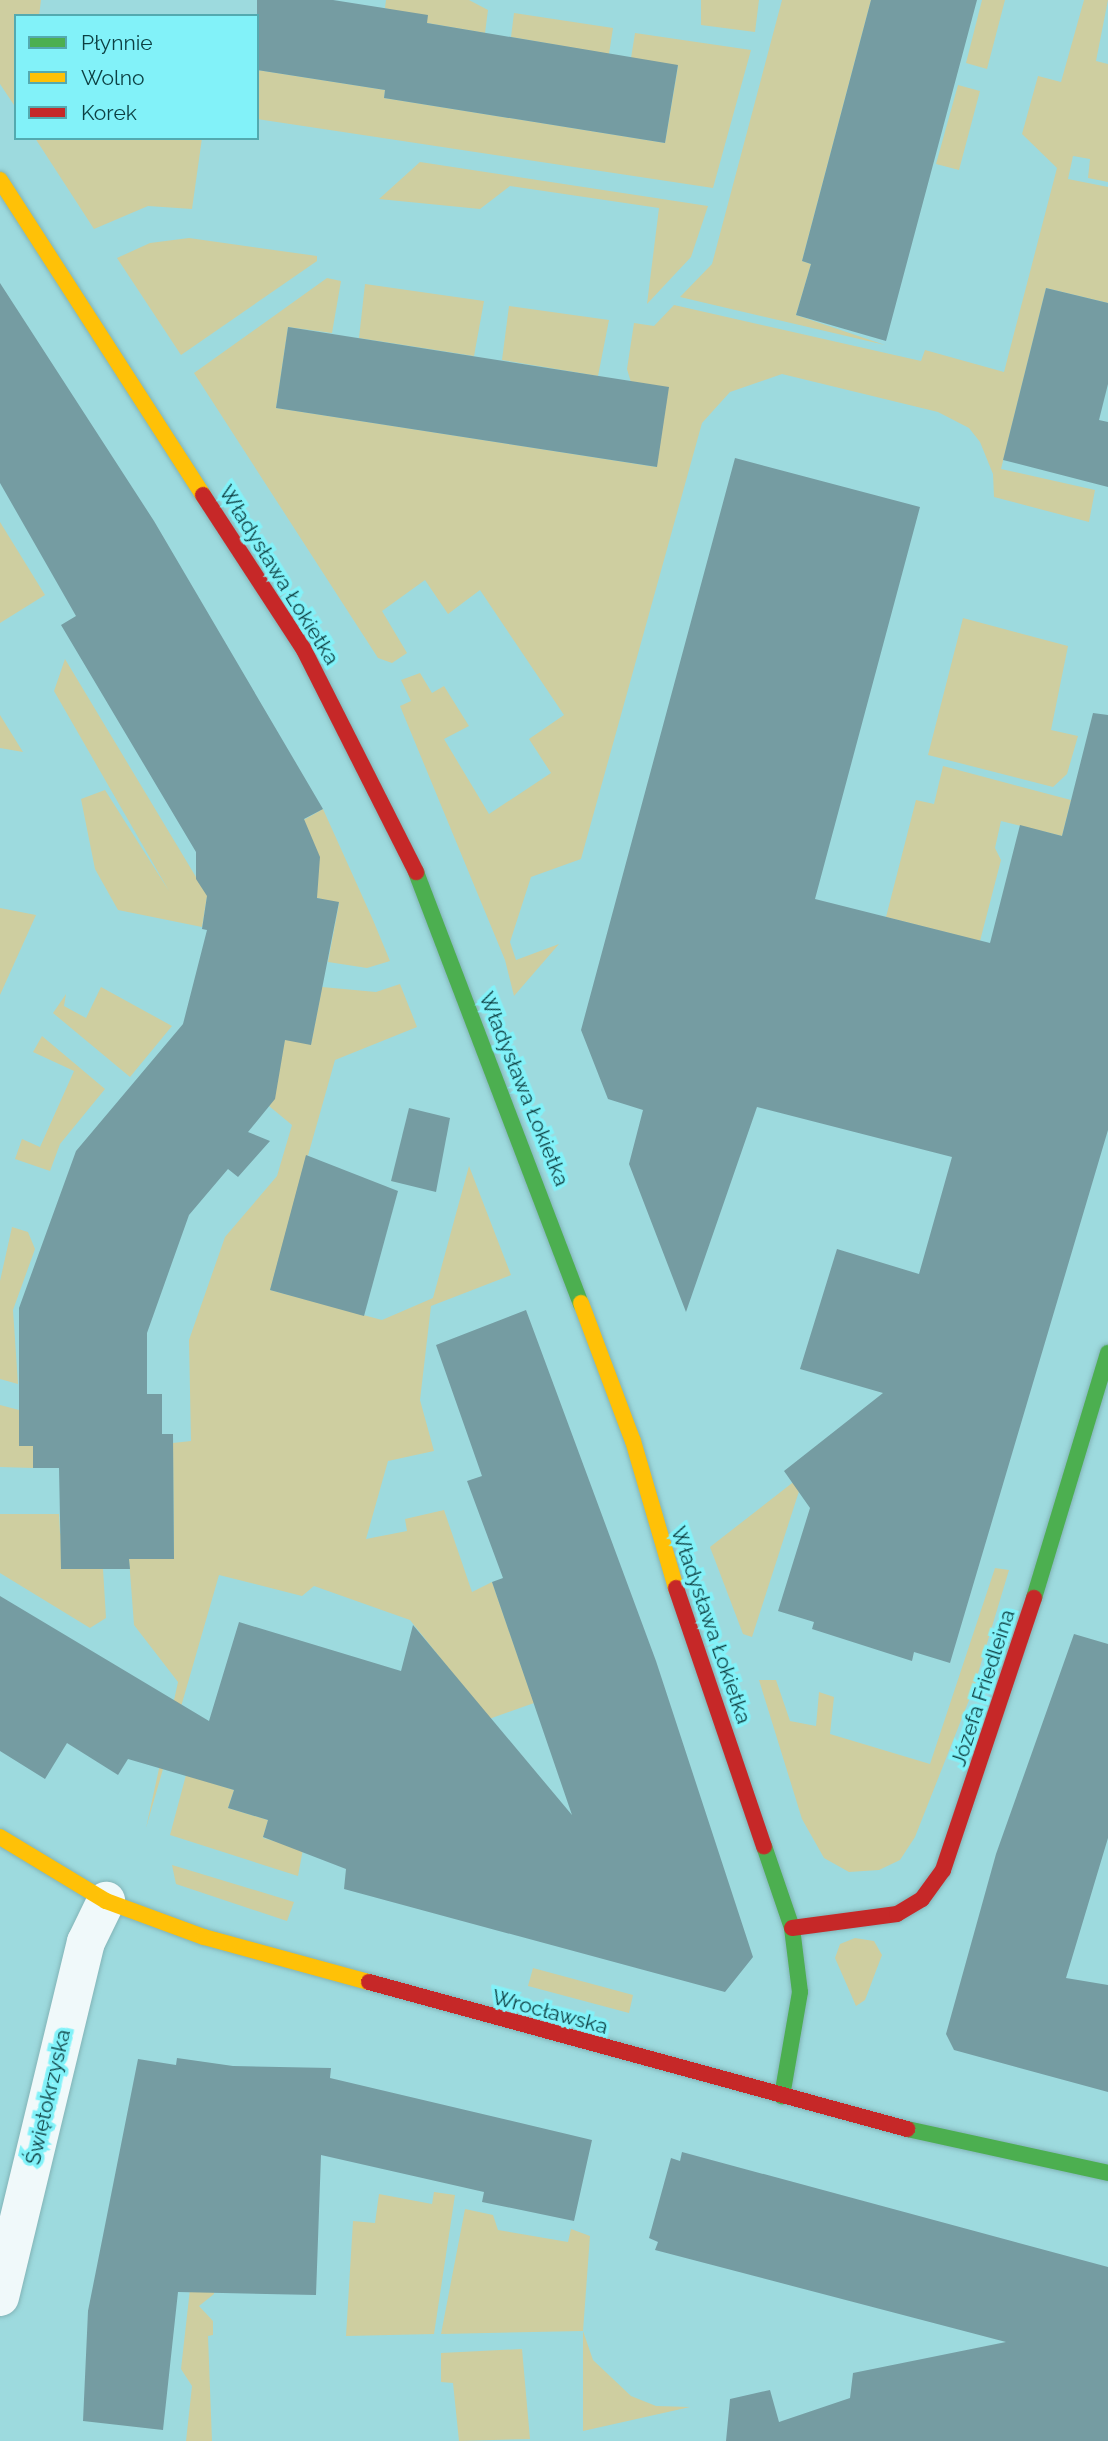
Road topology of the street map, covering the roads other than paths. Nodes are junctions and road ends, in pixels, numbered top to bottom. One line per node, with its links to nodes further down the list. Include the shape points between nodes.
1 (0, 180): 5 (street, Władysława Łokietka, via 303,650 404,844 576,1278)
2 (1108, 1353): 5 (street, Józefa Friedleina, via 1009,1679 943,1870 922,1899 897,1914)
3 (0, 1837): 4 (street, Wrocławska)
4 (106, 1901): 6 (street, Wrocławska, via 295,1964); 8 (street, Świętokrzyska, via 83,1954)
5 (792, 1928): 6 (street, Władysława Łokietka, via 800,1992)
6 (782, 2096): 7 (street, Wrocławska, via 987,2151)
7 (1108, 2173)
8 (0, 2297)

